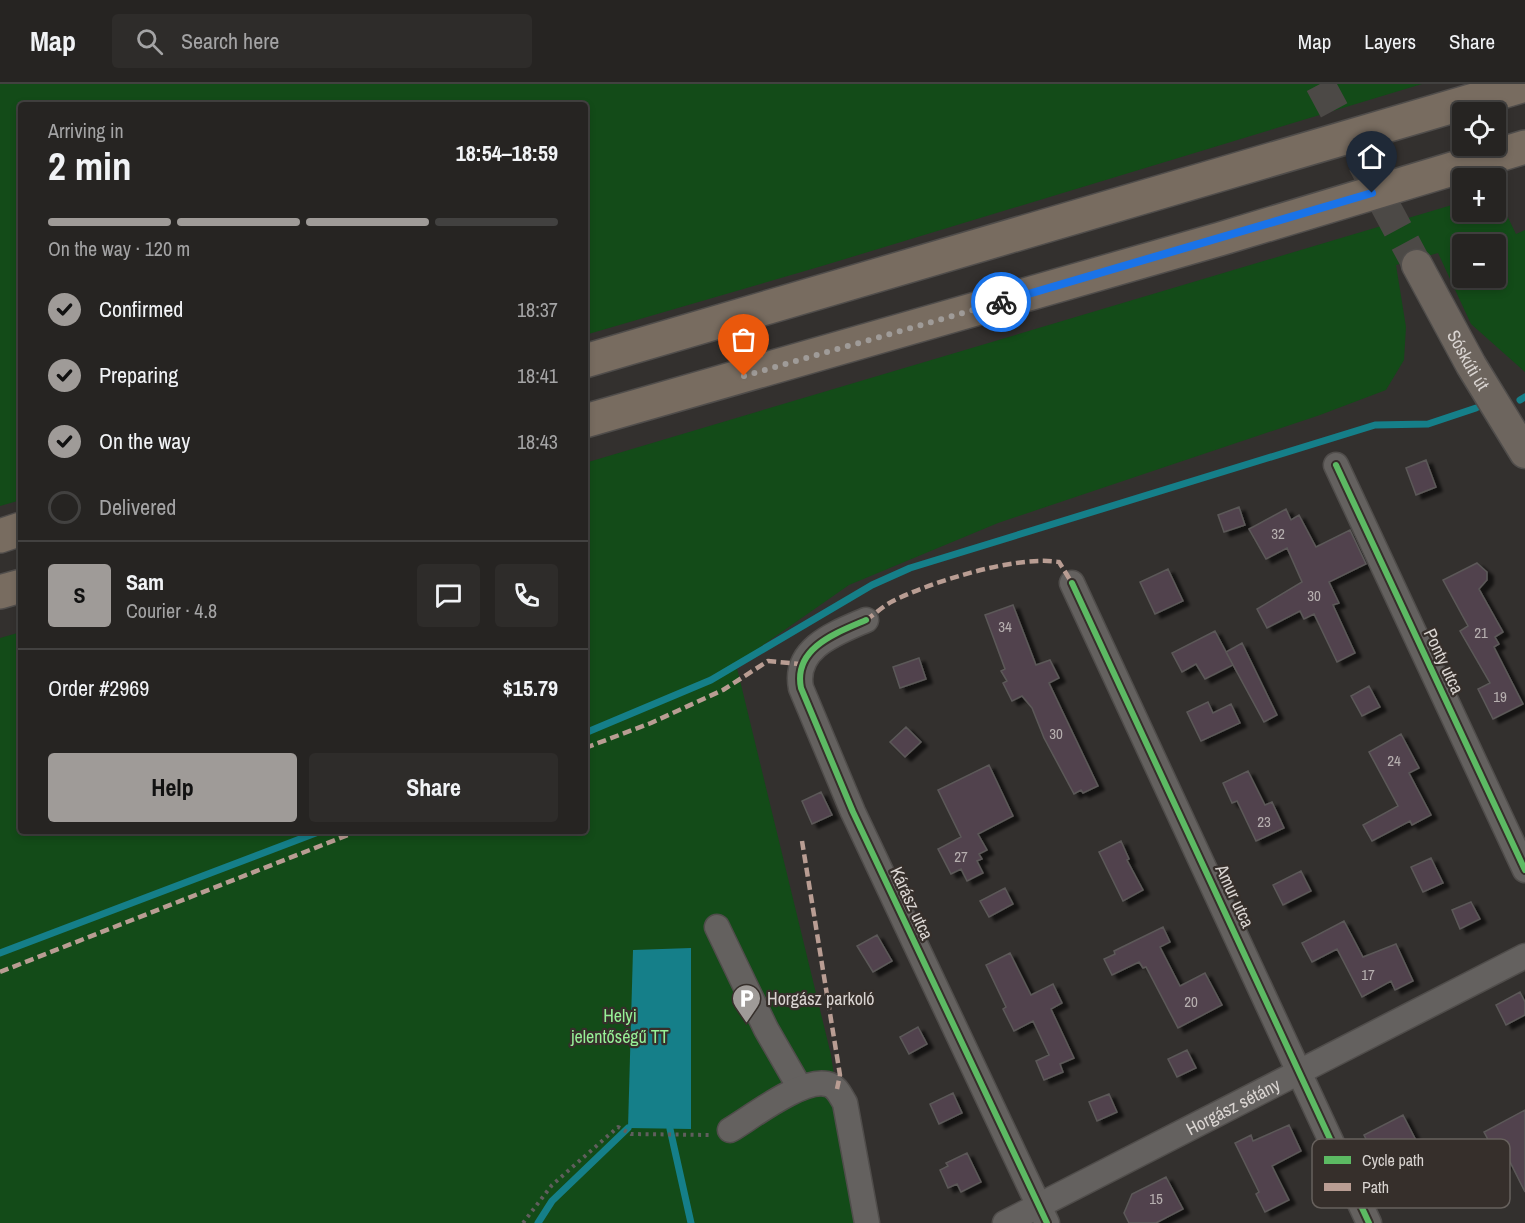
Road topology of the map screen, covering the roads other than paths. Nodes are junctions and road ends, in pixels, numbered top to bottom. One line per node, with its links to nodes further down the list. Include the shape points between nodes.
1 (1525, 85): 4 (highway)
2 (1525, 147): 5 (highway)
3 (1417, 265): 6 (main road, Sóskúti út)
4 (588, 360)
5 (588, 420)
6 (1525, 453)
7 (1336, 465): 14 (street, Ponty utca)
8 (18, 530): 9 (highway)
9 (0, 536)
10 (1072, 583): 17 (street, Amur utca)
11 (18, 587): 12 (highway)
12 (0, 592)
13 (866, 620): 22 (street, Kárász utca, via 807,655 798,674 801,688 853,812)
14 (1525, 870)
15 (717, 927): 18 (street, via 766,1029)
16 (1525, 956): 17 (street, Horgász sétány)
17 (1300, 1072): 20 (street, Amur utca); 22 (street, Horgász sétány)
18 (800, 1088): 19 (street); 23 (street, via 828,1084 837,1089 845,1104)
19 (730, 1130)
20 (1331, 1139)
21 (1362, 1208): 25 (street, Amur utca)
22 (1043, 1214): 24 (street, Horgász sétány)
23 (867, 1223)
24 (1005, 1223)
25 (1369, 1223)

